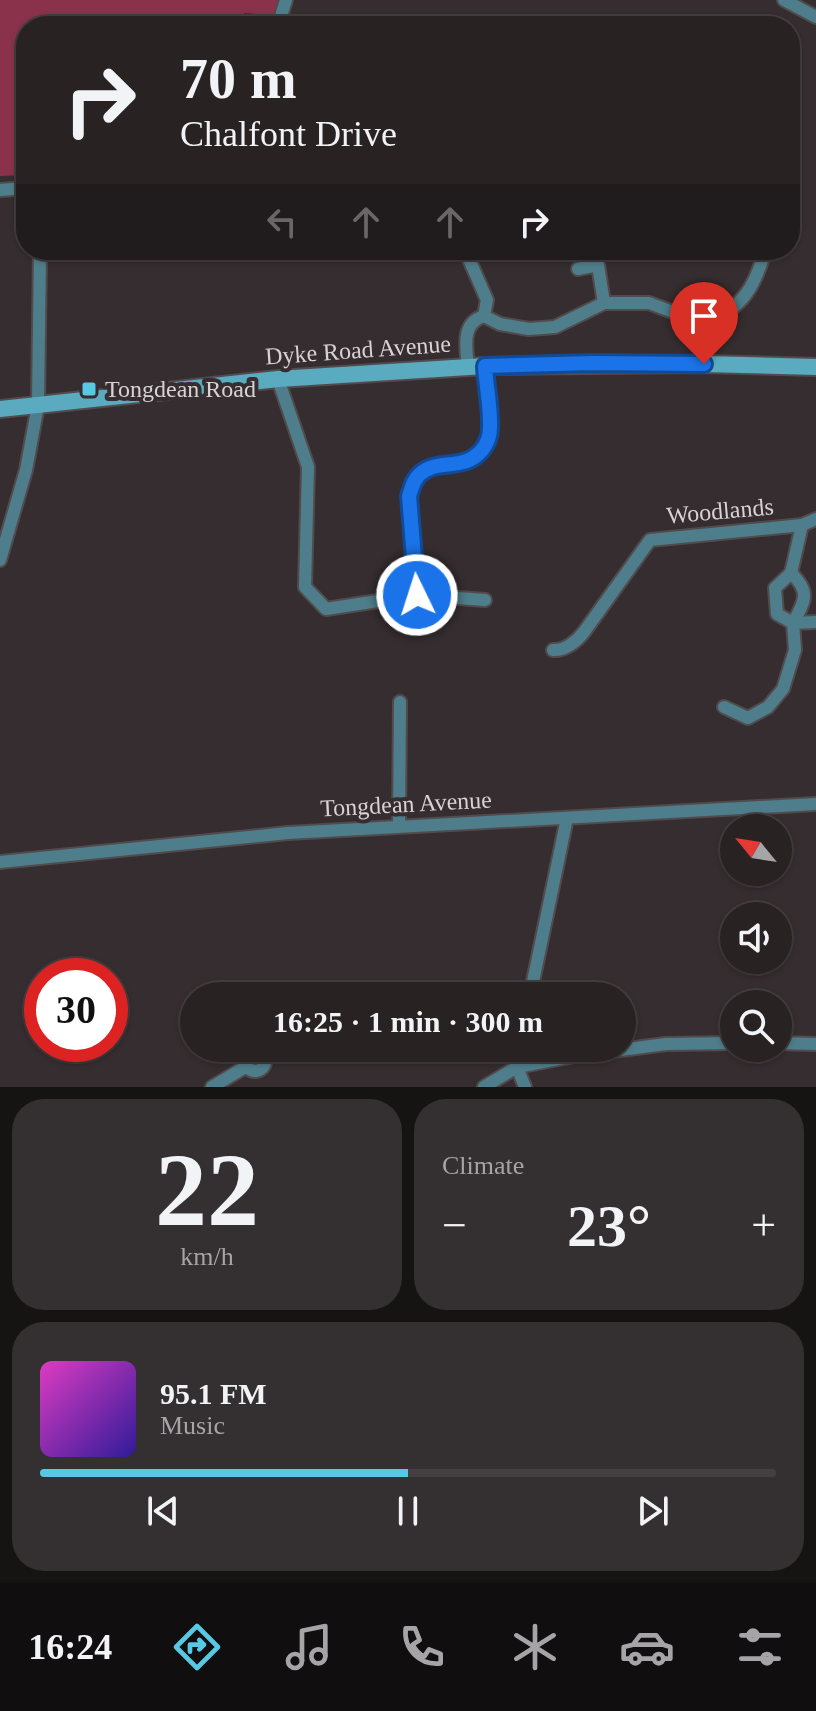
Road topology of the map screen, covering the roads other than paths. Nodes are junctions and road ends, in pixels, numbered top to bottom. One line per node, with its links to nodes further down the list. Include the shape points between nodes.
1 (784, 0): 2 (street)
2 (816, 17)
3 (40, 260): 14 (street)
4 (469, 260): 8 (street, via 487,300)
5 (762, 260): 9 (street, via 739,303)
6 (578, 269): 7 (street, via 598,265)
7 (604, 303): 8 (street, via 555,327 529,329); 9 (street, via 649,303)
8 (484, 316): 11 (street, via 467,330)
9 (705, 324): 10 (street)
10 (704, 364): 11 (street, Dyke Road Avenue); 12 (street, Dyke Road Avenue)
11 (476, 366): 13 (street, Dyke Road Avenue); 20 (street, via 490,429 486,445 467,462 429,468 409,496)
12 (816, 367)
13 (278, 379): 14 (street, Dyke Road Avenue); 20 (street, via 308,467 305,587 326,609)
14 (38, 405): 15 (street, Dyke Road Avenue); 18 (street)
15 (0, 409)
16 (816, 519): 17 (street, Woodlands)
17 (802, 525): 19 (street); 24 (street, Woodlands, via 650,540 578,640)
18 (0, 560)
19 (791, 573): 23 (street, via 801,583 804,602); 23 (street, via 775,588 777,614)
20 (417, 595): 21 (street)
21 (485, 600)
22 (816, 622): 23 (street)
23 (793, 623): 26 (street, via 795,650 783,689 768,707 748,718)
24 (553, 650)
25 (400, 702): 29 (street)
26 (724, 707)
27 (816, 804): 28 (street, Tongdean Avenue)
28 (567, 818): 29 (street, Tongdean Avenue); 31 (street)
29 (399, 826): 30 (street, Tongdean Avenue)
30 (0, 862)
31 (533, 982)
32 (720, 1043): 37 (street, via 666,1044)
33 (792, 1043): 34 (street)
34 (816, 1044)
35 (518, 1062): 37 (street)
36 (247, 1066): 38 (street)
37 (517, 1067): 39 (street); 40 (street)
38 (212, 1087)
39 (484, 1087)
40 (525, 1087)

